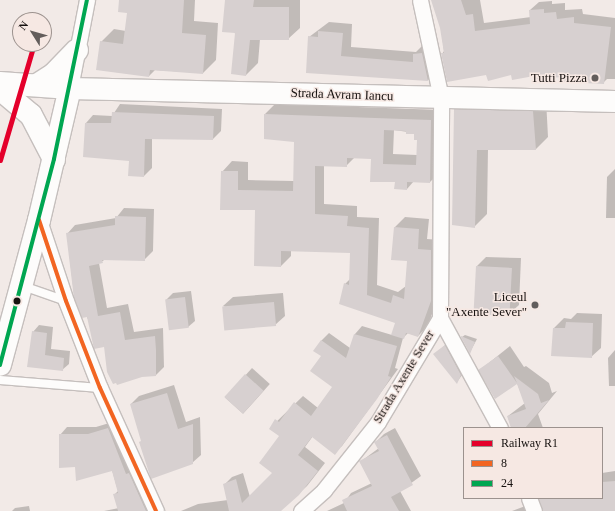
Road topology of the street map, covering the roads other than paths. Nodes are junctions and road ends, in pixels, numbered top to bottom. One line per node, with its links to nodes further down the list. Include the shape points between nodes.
1 (87, 0): 3 (street)
2 (420, 0): 8 (street, Strada Axente Sever)
3 (77, 50): 5 (main road, via 54,74); 6 (street)
4 (0, 83): 5 (main road)
5 (37, 85): 6 (main road)
6 (70, 88): 8 (main road, Strada Avram Iancu); 10 (main road)
7 (0, 89): 10 (main road, via 31,115)
8 (441, 98): 9 (main road, Strada Avram Iancu); 14 (street, Strada Axente Sever)
9 (615, 101)
10 (54, 159): 11 (main road)
11 (39, 220): 12 (main road); 13 (street)
12 (21, 286): 13 (lane); 15 (main road)
13 (66, 301): 17 (street)
14 (440, 318): 18 (street); 21 (street, Strada Axente Sever, via 378,422 324,490)
15 (0, 365)
16 (0, 380): 17 (lane)
17 (100, 388): 20 (street)
18 (499, 427)
19 (529, 499): 22 (street)
20 (156, 511)
21 (301, 511)
22 (534, 511)

